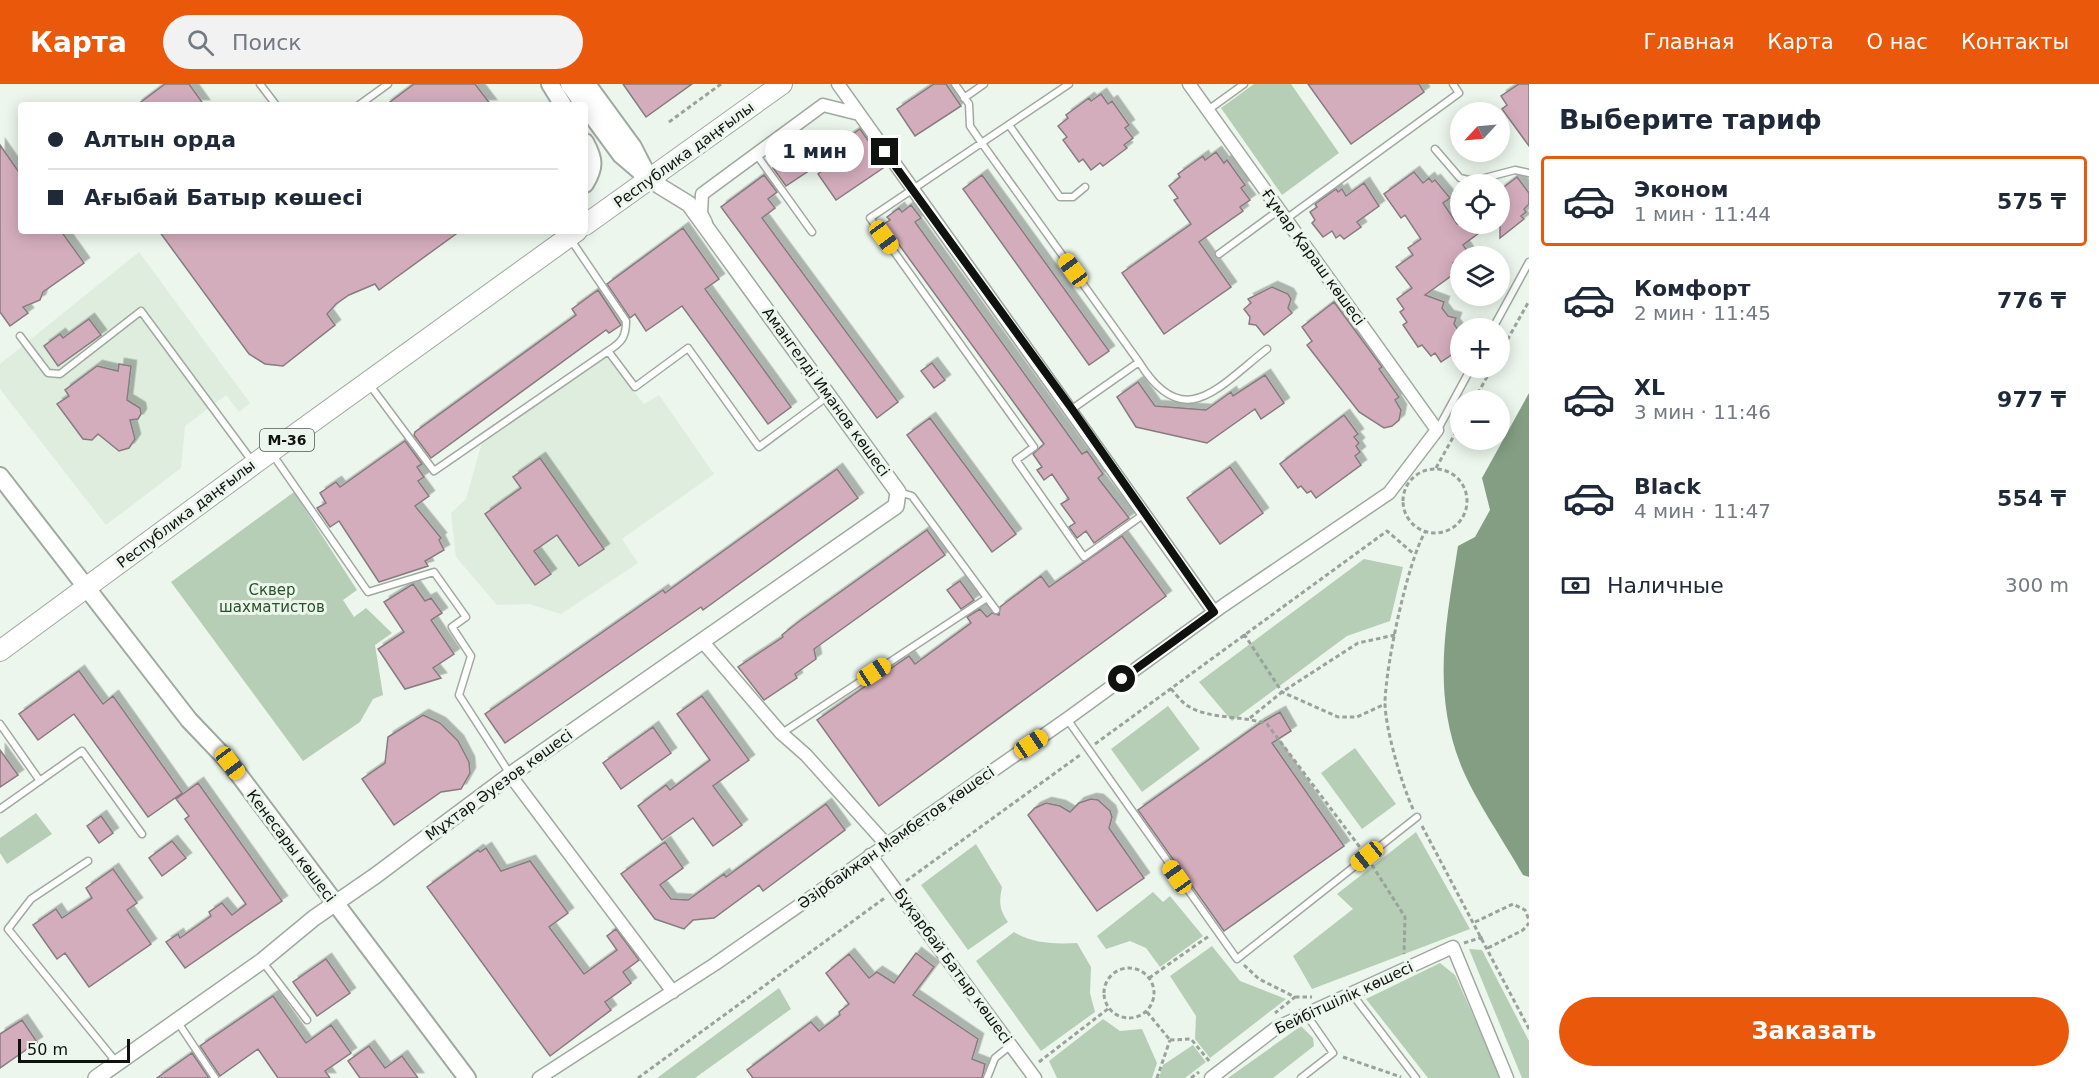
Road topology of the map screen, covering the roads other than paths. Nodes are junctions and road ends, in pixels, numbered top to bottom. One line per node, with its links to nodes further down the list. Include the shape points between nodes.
1 (260, 84): 15 (lane)
2 (388, 84): 16 (lane)
3 (550, 84): 17 (main road)
4 (569, 84): 18 (main road, Амангелді Иманов көшесі)
5 (587, 84): 29 (main road, via 633,147)
6 (782, 84): 29 (main road, Республика даңғылы)
7 (838, 84): 21 (street)
8 (955, 84): 14 (lane)
9 (984, 84): 14 (lane)
10 (1069, 84): 22 (lane)
11 (1189, 84): 20 (street, Ғұмар Қараш көшесі)
12 (1244, 84): 20 (lane)
13 (1453, 84): 32 (lane, via 1459,93)
14 (964, 98): 23 (lane, via 969,104 970,126)
15 (274, 102)
16 (363, 102)
17 (561, 102)
18 (583, 102)
19 (588, 109): 29 (main road, Амангелді Иманов көшесі, via 621,155)
20 (1208, 110): 32 (street, Ғұмар Қараш көшесі)
21 (859, 114): 26 (street, via 823,105); 31 (street)
22 (1010, 125): 23 (lane); 30 (lane, via 1060,198 1073,197)
23 (981, 142): 31 (lane); 44 (lane)
24 (588, 148): 28 (main road, via 593,171)
25 (1435, 149): 27 (lane, via 1460,178 1473,181 1515,170)
26 (756, 153): 34 (lane); 37 (street, via 702,194 701,213)
27 (1529, 173)
28 (588, 179)
29 (650, 180): 33 (main road, Республика даңғылы / M-36); 37 (street, Амангелді Иманов көшесі, via 689,204)
30 (1086, 187)
31 (911, 189): 48 (street); 54 (lane, via 870,218 1034,447 1016,460 1084,557)
32 (1283, 214): 38 (lane); 49 (street, Ғұмар Қараш көшесі)
33 (588, 221)
34 (812, 232)
35 (568, 234): 46 (main road, Республика даңғылы / M-36)
36 (574, 234): 43 (lane, via 626,321 622,342)
37 (711, 234): 47 (street, Амангелді Иманов көшесі)
38 (1219, 254)
39 (1529, 262): 40 (lane)
40 (1498, 318)
41 (20, 336): 51 (lane, via 48,373 60,374 141,311)
42 (1267, 349): 44 (lane, via 1204,398 1182,401 1163,393)
43 (608, 351): 46 (lane, via 434,471); 47 (lane, via 635,387 688,348 759,447)
44 (1139, 362): 48 (lane)
45 (1466, 378): 49 (lane)
46 (368, 383): 50 (main road, Республика даңғылы / M-36)
47 (829, 396): 53 (street, Амангелді Иманов көшесі)
48 (1072, 409): 54 (street)
49 (1437, 430): 58 (street, Әзірбайжан Мәмбетов көшесі, via 1389,493)
50 (271, 452): 51 (main road, Республика даңғылы / M-36); 64 (lane, via 368,592 434,572 466,617 452,627 471,656 459,695)
51 (254, 464): 55 (main road, Республика даңғылы / M-36)
52 (0, 476): 55 (main road, Кенесары көшесі)
53 (898, 492): 56 (lane, Амангелді Иманов көшесі, via 912,496); 59 (street, Мұхтар Әуезов көшесі, via 896,506)
54 (1144, 514): 58 (street)
55 (86, 588): 60 (main road, Республика даңғылы / M-36); 72 (main road, Кенесары көшесі, via 189,720 230,763)
56 (987, 598): 57 (lane, Амангелді Иманов көшесі); 63 (lane)
57 (996, 610)
58 (1214, 612): 61 (street, Әзірбайжан Мәмбетов көшесі)
59 (702, 641): 63 (street); 64 (street, Мұхтар Әуезов көшесі)
60 (0, 651)
61 (1067, 719): 67 (lane, via 1237,959); 69 (street, Әзірбайжан Мәмбетов көшесі)
62 (0, 724): 65 (lane)
63 (781, 733): 69 (street, via 806,754)
64 (510, 775): 72 (street, Мұхтар Әуезов көшесі); 74 (street)
65 (40, 781): 66 (lane); 68 (lane, via 82,751)
66 (0, 809)
67 (1417, 817)
68 (141, 834)
69 (886, 844): 70 (street, Әзірбайжан Мәмбетов көшесі)
70 (870, 855): 74 (street, Әзірбайжан Мәмбетов көшесі); 79 (street, Бұқарбай Батыр көшесі)
71 (88, 861): 80 (lane, via 31,899 8,929)
72 (335, 904): 73 (street, Мұхтар Әуезов көшесі); 83 (main road, Кенесары көшесі)
73 (262, 961): 77 (lane); 78 (street, Мұхтар Әуезов көшесі)
74 (673, 992): 84 (street, Әзірбайжан Мәмбетов көшесі)
75 (1352, 993): 76 (street, Бейбітшілік көшесі); 89 (lane); 90 (street, Бейбітшілік көшесі, via 1453,947)
76 (1306, 1013): 87 (street, Бейбітшілік көшесі, via 1276,1028); 88 (lane, via 1333,1053)
77 (307, 1020)
78 (177, 1022): 80 (street, Мұхтар Әуезов көшесі); 82 (lane)
79 (1011, 1045): 85 (lane, via 995,1058); 86 (street, Бұқарбай Батыр көшесі)
80 (117, 1063): 81 (street, Мұхтар Әуезов көшесі)
81 (96, 1078)
82 (215, 1078)
83 (467, 1078)
84 (539, 1078)
85 (987, 1078)
86 (1035, 1078)
87 (1211, 1078)
88 (1301, 1078)
89 (1416, 1078)
90 (1507, 1078)

